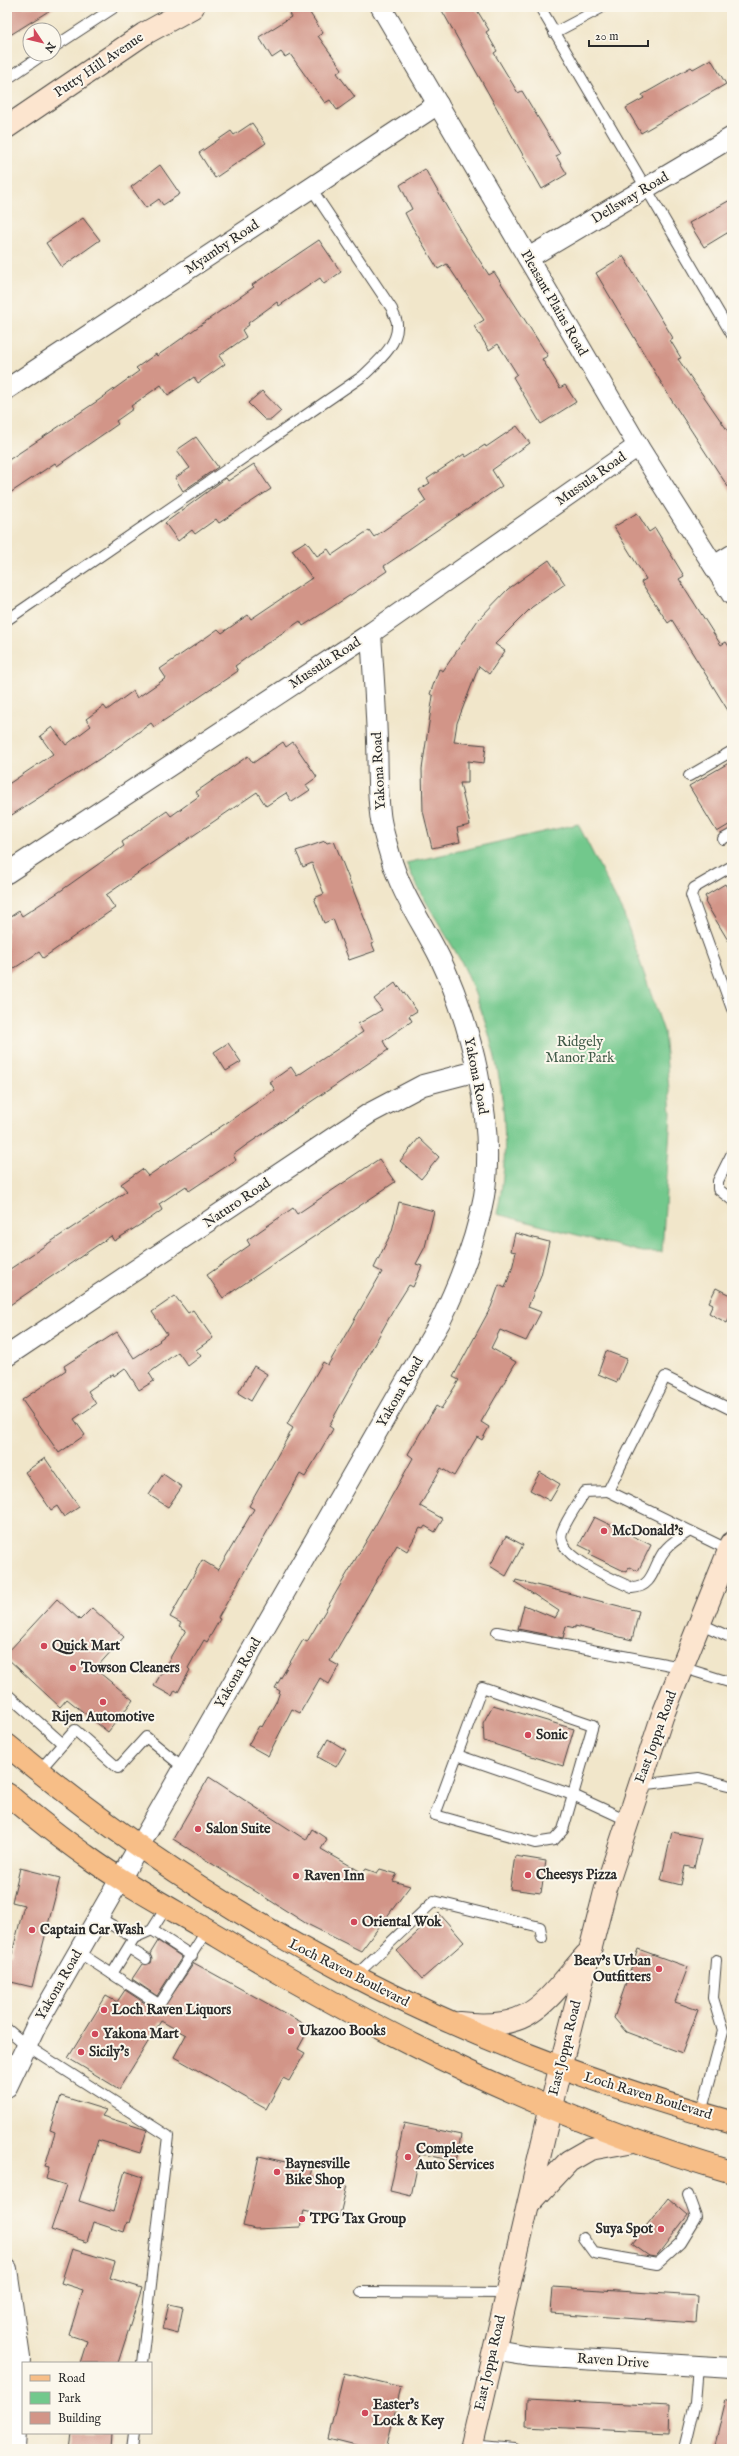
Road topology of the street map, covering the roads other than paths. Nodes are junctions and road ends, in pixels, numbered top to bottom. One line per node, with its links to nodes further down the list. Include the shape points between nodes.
1 (115, 7): 7 (lane)
2 (193, 7): 11 (main road, Putty Hill Avenue, via 144,34)
3 (381, 7): 10 (street, Pleasant Plains Road)
4 (540, 7): 6 (lane)
5 (603, 7): 6 (lane)
6 (554, 33): 14 (lane)
7 (62, 43)
8 (32, 62): 9 (lane)
9 (7, 79)
10 (438, 104): 13 (street, Myamby Road); 15 (street, Pleasant Plains Road)
11 (7, 127)
12 (732, 137): 14 (street, Dellsway Road)
13 (311, 188): 17 (street, Myamby Road); 22 (lane, via 392,309 397,324 396,334 385,355 363,376)
14 (646, 188): 15 (street, Dellsway Road); 16 (lane)
15 (528, 258): 18 (street, Pleasant Plains Road)
16 (732, 335)
17 (7, 389)
18 (638, 446): 20 (street, Pleasant Plains Road); 23 (street, Mussula Road)
19 (732, 555): 20 (street)
20 (714, 566): 21 (street, Pleasant Plains Road)
21 (732, 595)
22 (7, 620)
23 (371, 633): 27 (street, Mussula Road); 29 (street, Yakona Road, via 380,813 388,849 402,887 440,958 458,1001)
24 (732, 751): 25 (lane)
25 (689, 776)
26 (732, 866): 28 (lane, via 694,888 691,895)
27 (7, 873)
28 (732, 1009)
29 (477, 1071): 32 (street, Naturo Road, via 423,1085 370,1113); 46 (street, Yakona Road, via 487,1160 484,1194 478,1226 456,1289)
30 (732, 1153): 31 (lane, via 718,1182 718,1189)
31 (732, 1200)
32 (7, 1356)
33 (732, 1410): 34 (lane, via 665,1377)
34 (608, 1491): 35 (lane); 35 (lane, via 585,1492 562,1533 563,1545 575,1558 632,1588 640,1588 647,1583 666,1549)
35 (690, 1531): 36 (lane)
36 (730, 1547): 37 (main road, East Joppa Road)
37 (698, 1623): 39 (lane); 40 (main road, East Joppa Road)
38 (497, 1632): 40 (lane)
39 (732, 1638)
40 (681, 1667): 41 (lane); 48 (main road, East Joppa Road)
41 (732, 1683)
42 (7, 1694): 43 (lane)
43 (63, 1744): 46 (lane, via 75,1730 118,1768 146,1737); 47 (lane)
44 (7, 1745): 47 (main road, Loch Raven Boulevard)
45 (457, 1755): 51 (lane); 51 (lane, via 435,1815 535,1843 554,1840 563,1830); 51 (lane, via 482,1687 593,1725)
46 (184, 1768): 53 (street, Yakona Road)
47 (39, 1771): 53 (main road, Loch Raven Boulevard)
48 (639, 1785): 49 (lane, via 699,1778); 52 (main road, East Joppa Road)
49 (732, 1786)
50 (7, 1794): 54 (main road, via 86,1856)
51 (574, 1795): 52 (lane)
52 (627, 1820): 63 (main road, East Joppa Road)
53 (139, 1847): 54 (street, Yakona Road); 68 (main road, Loch Raven Boulevard, via 249,1919)
54 (121, 1878): 55 (main road); 56 (street, Yakona Road)
55 (167, 1906): 57 (lane); 58 (main road)
56 (98, 1917): 59 (lane); 62 (street, Yakona Road)
57 (152, 1930): 59 (lane); 64 (lane)
58 (207, 1930): 64 (lane); 74 (main road, via 319,1995 441,2058)
59 (134, 1938): 61 (lane)
60 (542, 1938): 68 (lane, via 540,1927 434,1901)
61 (129, 1948): 65 (lane); 67 (lane)
62 (78, 1952): 67 (lane); 71 (street, Yakona Road)
63 (588, 1952): 69 (main road, via 542,2004 517,2021 484,2026); 72 (main road, East Joppa Road)
64 (192, 1956): 67 (lane, via 172,1976 161,2002 157,2003)
65 (146, 1959)
66 (716, 1960): 75 (lane, via 713,1998 723,2031)
67 (112, 1974)
68 (354, 1977): 69 (main road, Loch Raven Boulevard)
69 (448, 2022): 72 (main road, Loch Raven Boulevard)
70 (7, 2028): 71 (lane)
71 (26, 2045): 73 (street, Yakona Road); 87 (lane, via 168,2136)
72 (560, 2068): 74 (main road, East Joppa Road); 75 (main road, Loch Raven Boulevard)
73 (7, 2087)
74 (550, 2109): 77 (main road); 80 (main road, East Joppa Road)
75 (701, 2113): 76 (main road, Loch Raven Boulevard)
76 (732, 2122)
77 (634, 2141): 78 (main road); 80 (main road, via 590,2148 569,2161)
78 (732, 2172)
79 (688, 2195): 81 (lane, via 696,2217 680,2243 657,2264 594,2253)
80 (527, 2206): 84 (main road, East Joppa Road)
81 (584, 2238)
82 (7, 2268): 85 (street)
83 (361, 2292): 84 (lane)
84 (507, 2293): 86 (main road, East Joppa Road)
85 (11, 2317): 92 (street, via 20,2386)
86 (494, 2350): 88 (street, Raven Drive, via 530,2356); 91 (main road, East Joppa Road)
87 (142, 2362)
88 (698, 2366): 89 (street, Raven Drive); 95 (lane, via 695,2403)
89 (732, 2368)
90 (134, 2434): 93 (lane)
91 (471, 2447): 94 (lane)
92 (15, 2449)
93 (132, 2449)
94 (514, 2449)
95 (684, 2449)

